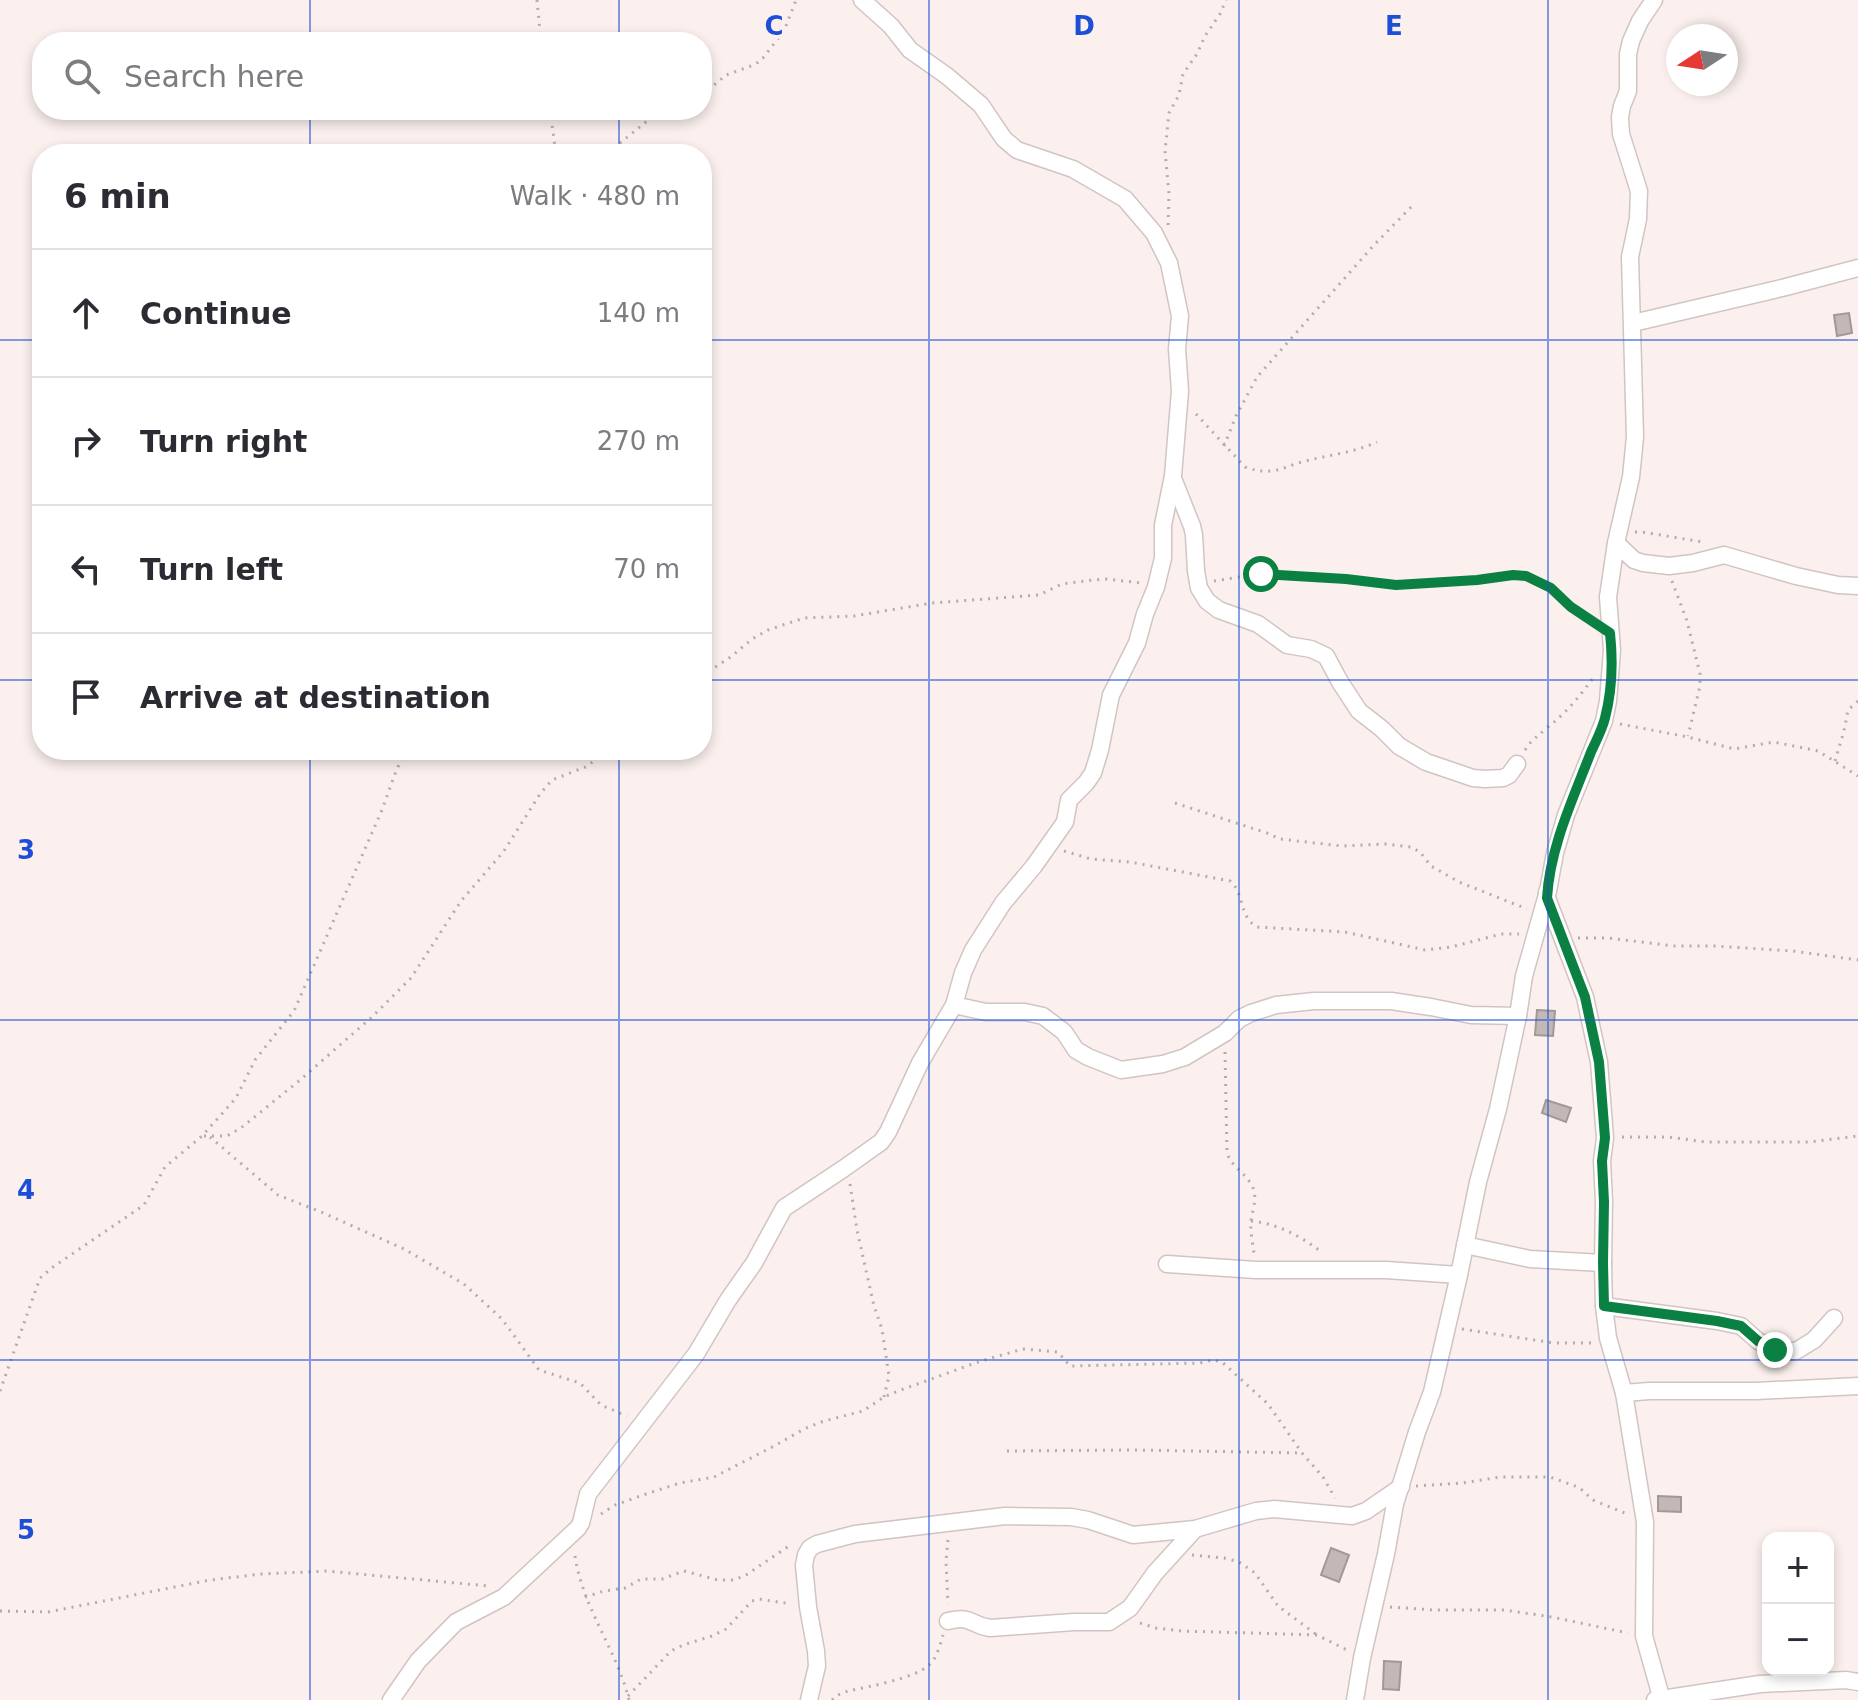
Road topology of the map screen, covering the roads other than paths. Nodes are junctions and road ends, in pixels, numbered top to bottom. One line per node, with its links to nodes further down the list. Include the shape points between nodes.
1 (862, 0): 5 (street, via 910,50 981,105 1017,150 1073,169 1125,199 1154,233 1169,263 1180,316)
2 (1654, 0): 4 (street, via 1631,41 1628,91 1619,126 1639,191 1630,257)
3 (1858, 268): 4 (street)
4 (1633, 323): 6 (street, via 1635,437)
5 (1173, 476): 8 (street, via 1192,526 1196,571 1207,601 1258,624 1287,645 1326,656 1359,711 1426,762 1485,779 1509,775); 10 (street, via 1156,587 1111,695 1093,773 1069,800 1053,841 973,950)
6 (1618, 538): 7 (street, via 1634,560 1669,566 1724,555 1796,576); 9 (street, via 1608,597 1611,673 1604,721 1566,815)
7 (1858, 586)
8 (1517, 764)
9 (1548, 891): 11 (street); 13 (street, via 1585,997 1599,1062 1605,1138)
10 (954, 1005): 11 (street, via 1043,1016 1076,1050 1121,1070 1185,1057 1239,1019 1276,1005 1391,1001 1471,1015); 24 (street, via 881,1142 784,1208 696,1354 588,1494 579,1526 504,1597 456,1622 418,1661)
11 (1518, 1016): 12 (street)
12 (1465, 1245): 13 (street, via 1530,1259); 15 (street)
13 (1603, 1263): 16 (street)
14 (1167, 1264): 15 (street)
15 (1459, 1275): 20 (street, via 1432,1392)
16 (1604, 1306): 17 (street, via 1741,1326 1758,1341 1788,1351 1814,1340); 19 (street)
17 (1834, 1318)
18 (1858, 1386): 19 (street)
19 (1624, 1393): 27 (street, via 1645,1522 1644,1636)
20 (1401, 1487): 21 (street, via 1352,1516 1274,1509); 26 (street)
21 (1195, 1529): 22 (street, via 1116,1619 990,1628 966,1618); 25 (street, via 1133,1535 1071,1517 1005,1516 855,1534 817,1544 804,1565 817,1666)
22 (948, 1621)
23 (1858, 1682): 27 (street, via 1760,1684)
24 (391, 1700)
25 (809, 1700)
26 (1355, 1700)
27 (1660, 1700)

